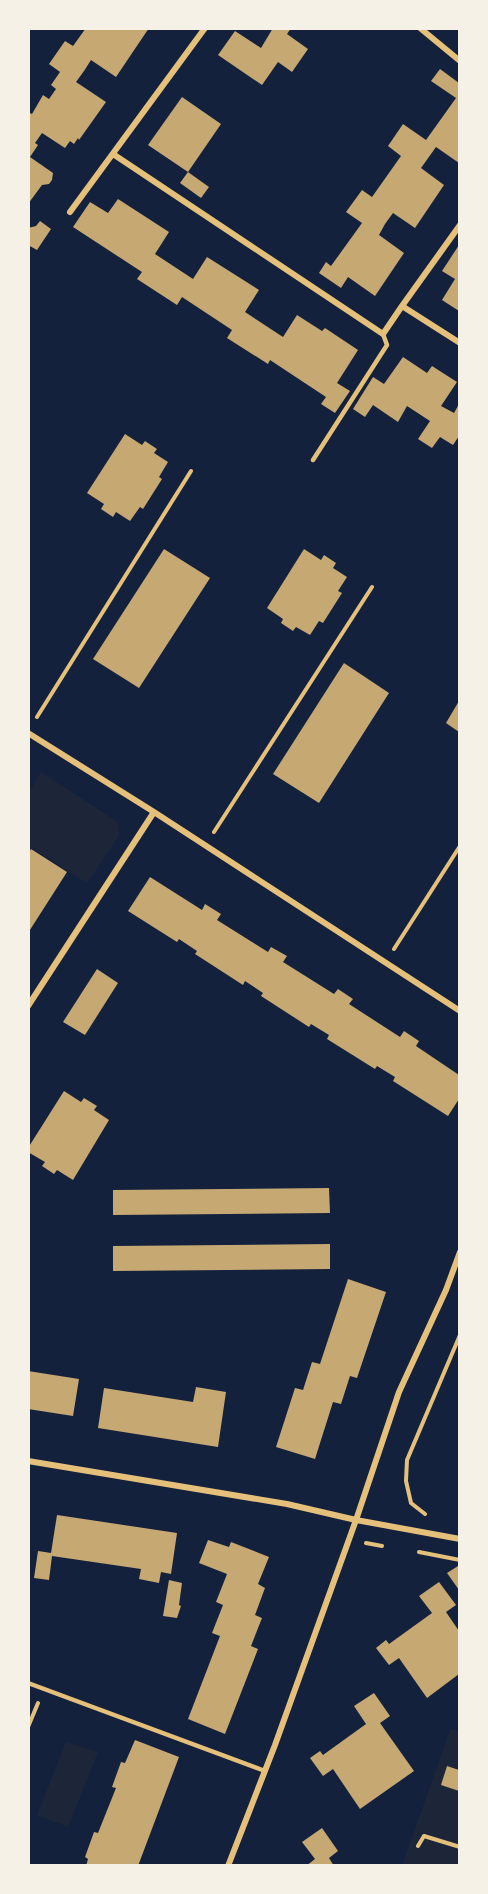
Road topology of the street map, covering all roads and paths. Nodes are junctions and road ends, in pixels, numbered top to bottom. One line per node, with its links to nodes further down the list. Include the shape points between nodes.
1 (205, 28): 4 (street)
2 (420, 28): 3 (street)
3 (459, 61)
4 (113, 154): 5 (street); 8 (street)
5 (70, 212)
6 (459, 225): 7 (street)
7 (402, 306): 8 (street); 9 (street)
8 (383, 334): 10 (lane, via 387,345)
9 (459, 344)
10 (312, 460)
11 (191, 471): 13 (path)
12 (372, 587): 16 (path)
13 (35, 721)
14 (28, 734): 15 (street)
15 (154, 812): 16 (street); 19 (street)
16 (205, 845): 18 (street)
17 (459, 846): 18 (path)
18 (386, 963): 20 (street)
19 (28, 1006)
20 (459, 1011)
21 (459, 1252): 25 (street, via 446,1290 399,1392)
22 (459, 1335): 24 (path, via 407,1460 411,1503 424,1514)
23 (28, 1461): 25 (street, via 287,1504)
24 (435, 1516)
25 (356, 1520): 26 (street); 27 (street)
26 (459, 1539)
27 (348, 1540): 28 (path); 34 (street)
28 (384, 1546)
29 (417, 1552): 30 (path)
30 (459, 1560)
31 (28, 1683): 32 (lane)
32 (44, 1688): 33 (path); 34 (lane)
33 (28, 1727)
34 (265, 1771): 37 (street)
35 (418, 1846): 36 (path, via 424,1836)
36 (459, 1846)
37 (228, 1866)

